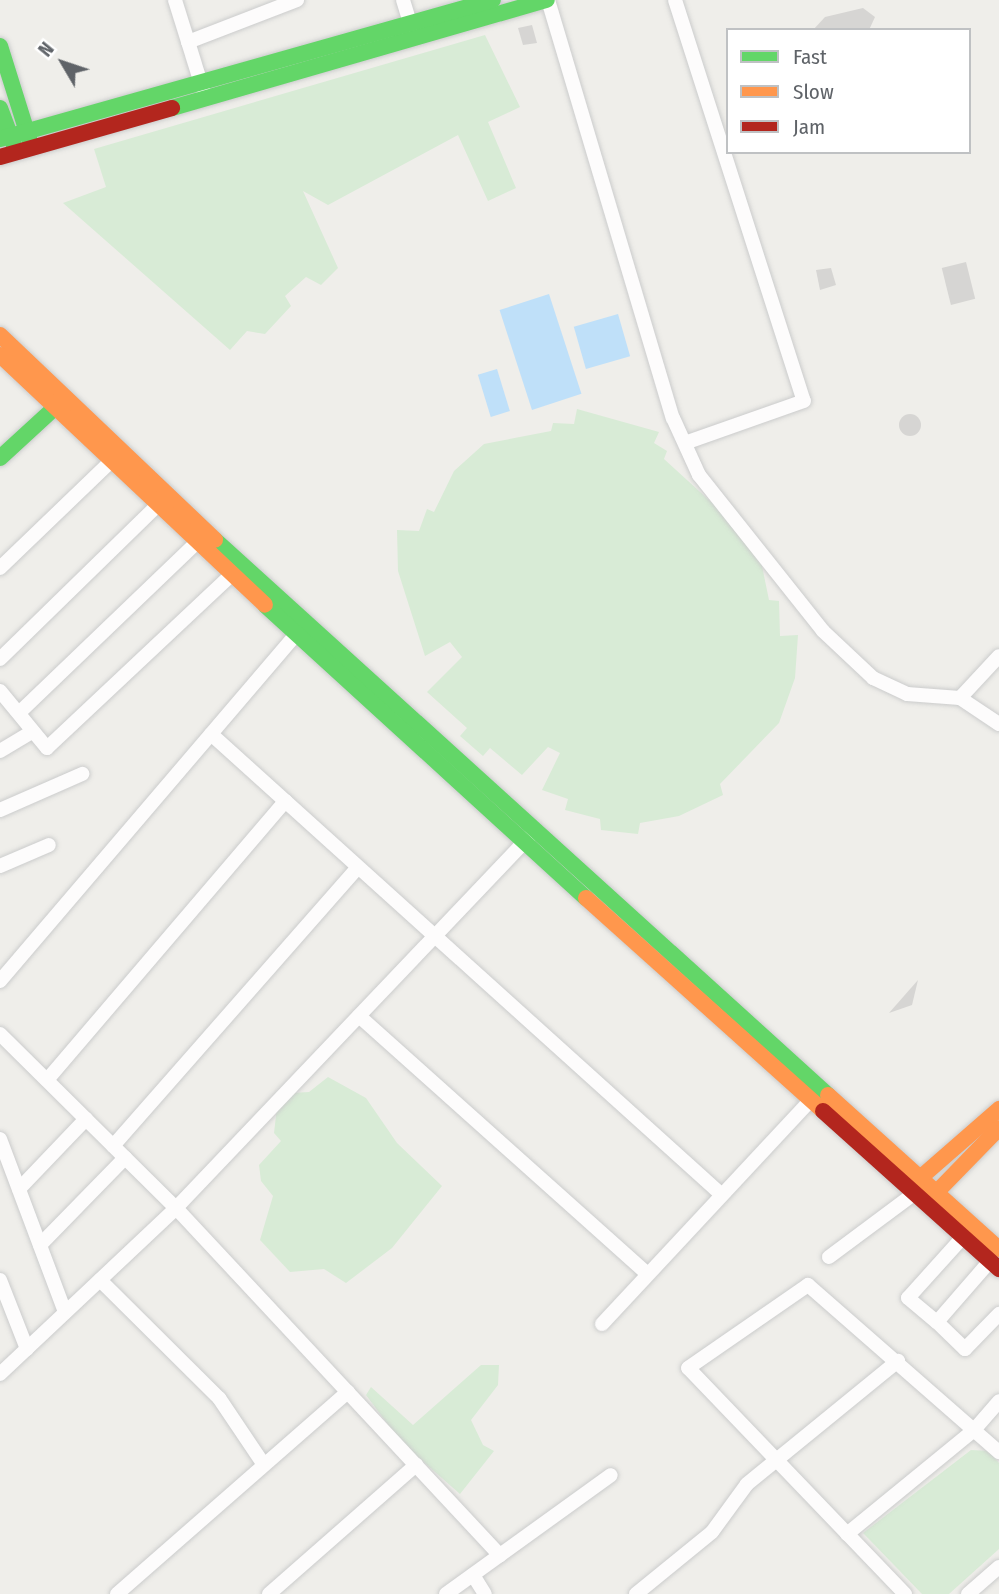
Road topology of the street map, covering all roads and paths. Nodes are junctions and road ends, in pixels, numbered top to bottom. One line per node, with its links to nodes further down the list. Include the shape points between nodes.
1 (175, 0): 9 (street)
2 (297, 0): 9 (street)
3 (402, 0): 8 (street)
4 (493, 0): 7 (street)
5 (548, 0): 8 (street); 20 (street)
6 (675, 0): 20 (street, via 804,401)
7 (464, 4): 8 (street)
8 (412, 30): 11 (street)
9 (188, 42): 11 (street)
10 (0, 46): 13 (street)
11 (203, 90): 13 (street); 15 (street)
12 (0, 108): 14 (street)
13 (27, 132): 14 (street); 15 (street)
14 (5, 138): 15 (street)
15 (24, 151): 16 (street)
16 (0, 157)
17 (0, 335): 19 (street)
18 (0, 355): 19 (street)
19 (61, 402): 21 (street); 22 (street); 40 (street)
20 (685, 443): 31 (street, via 699,475 822,631 873,678 907,694)
21 (2, 453)
22 (111, 461): 23 (street); 25 (street)
23 (157, 506): 24 (street); 29 (street)
24 (196, 543): 26 (street); 32 (street)
25 (0, 568)
26 (230, 576): 27 (street); 34 (street, via 47,748)
27 (295, 635): 35 (street); 41 (street)
28 (999, 656): 31 (street)
29 (0, 659)
30 (2, 695): 32 (street)
31 (960, 698): 33 (street)
32 (21, 711): 34 (street)
33 (999, 724)
34 (32, 732): 36 (street)
35 (211, 734): 38 (street); 46 (street)
36 (0, 751)
37 (82, 774): 39 (street)
38 (285, 801): 44 (street); 49 (street)
39 (0, 810)
40 (536, 830): 41 (street); 58 (street)
41 (524, 843): 45 (street); 50 (street)
42 (49, 845): 43 (street)
43 (0, 866)
44 (358, 867): 45 (street); 55 (street)
45 (435, 936): 47 (street); 59 (street)
46 (0, 981)
47 (359, 1016): 60 (street); 65 (street)
48 (0, 1034): 49 (street)
49 (47, 1080): 52 (street)
50 (811, 1100): 58 (street); 59 (street)
51 (999, 1109): 58 (street)
52 (86, 1119): 55 (street); 57 (street)
53 (999, 1128): 58 (street)
54 (0, 1139): 57 (street)
55 (113, 1146): 56 (street)
56 (125, 1157): 60 (street); 62 (street)
57 (19, 1189): 62 (street)
58 (921, 1191): 61 (street); 63 (street); 64 (street)
59 (722, 1195): 65 (street)
60 (176, 1208): 67 (street); 75 (street)
61 (963, 1237): 64 (street); 70 (street, via 908,1298)
62 (40, 1245): 68 (street)
63 (829, 1257)
64 (996, 1259): 70 (street)
65 (648, 1274): 71 (street)
66 (0, 1280): 72 (street)
67 (100, 1280): 68 (street); 80 (street, via 219,1398)
68 (65, 1312): 72 (street)
69 (999, 1314): 70 (street, via 965,1349)
70 (937, 1322)
71 (602, 1324)
72 (27, 1349): 74 (street)
73 (898, 1361): 77 (street); 79 (street); 79 (street, via 808,1285 688,1368)
74 (0, 1374)
75 (348, 1392): 80 (street); 81 (street)
76 (999, 1401): 77 (street)
77 (974, 1430): 78 (street); 83 (street)
78 (999, 1452)
79 (776, 1460): 83 (street); 91 (street, via 747,1484 712,1532)
80 (262, 1462): 87 (street)
81 (416, 1465): 84 (street); 88 (street)
82 (611, 1475): 84 (street)
83 (847, 1534): 92 (street)
84 (500, 1555): 86 (street)
85 (999, 1567): 93 (street)
86 (472, 1575): 89 (street); 90 (street)
87 (117, 1594)
88 (269, 1594)
89 (446, 1594)
90 (485, 1594)
91 (636, 1594)
92 (905, 1594)
93 (968, 1594)

